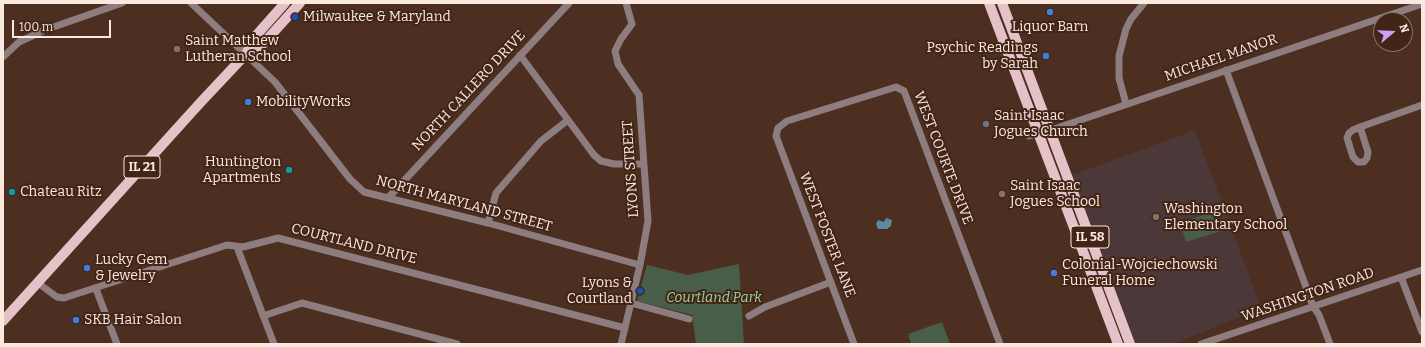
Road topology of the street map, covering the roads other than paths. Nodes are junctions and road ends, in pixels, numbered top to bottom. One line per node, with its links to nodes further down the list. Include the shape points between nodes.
1 (122, 3): 13 (street, via 45,30 19,42)
2 (191, 3): 11 (street, NORTH MARYLAND STREET)
3 (285, 3): 11 (main road, IL 21, via 253,38)
4 (300, 3): 11 (main road, IL 21, via 262,45)
5 (569, 3): 12 (street, NORTH CALLERO DRIVE)
6 (626, 3): 22 (street, LYONS STREET, via 632,24 615,50 618,64 639,95)
7 (989, 3): 20 (main road, IL 58)
8 (1002, 3): 19 (main road, IL 58)
9 (1144, 3): 15 (street, via 1131,19 1122,40 1119,56 1119,78)
10 (1421, 6): 14 (street, MICHAEL MANOR)
11 (246, 54): 23 (street, NORTH MARYLAND STREET, via 283,91 354,184 364,192); 30 (main road, IL 21)
12 (520, 55): 17 (street); 23 (street, NORTH CALLERO DRIVE)
13 (3, 57)
14 (1226, 70): 15 (street, MICHAEL MANOR); 33 (street)
15 (1126, 104): 19 (street, MICHAEL MANOR)
16 (1422, 105): 18 (street)
17 (568, 120): 22 (street, via 601,161 614,164); 24 (street, via 541,141 496,193)
18 (1360, 127): 18 (street, via 1368,152 1364,162 1358,162 1353,157 1347,138 1353,130)
19 (1049, 130): 20 (street, MICHAEL MANOR); 47 (main road, IL 58)
20 (1034, 135): 46 (main road, IL 58)
21 (776, 136): 29 (street, WEST FOSTER LANE); 45 (street, WEST COURTE DRIVE, via 778,128 787,121 896,88 904,91)
22 (644, 164): 26 (street, LYONS STREET, via 648,220)
23 (388, 198): 24 (street, NORTH MARYLAND STREET)
24 (488, 223): 26 (street, NORTH MARYLAND STREET)
25 (237, 247): 31 (street, COURTLAND DRIVE, via 231,244 222,246); 34 (street); 38 (street, COURTLAND DRIVE, via 278,238 285,239)
26 (640, 265): 32 (street, LYONS STREET)
27 (1422, 270): 28 (street, WASHINGTON ROAD)
28 (1401, 277): 33 (street, WASHINGTON ROAD); 39 (street)
29 (831, 282): 35 (street, via 765,307); 44 (street, WEST FOSTER LANE)
30 (38, 283): 31 (street, COURTLAND DRIVE, via 57,297 64,298); 37 (main road, IL 21)
31 (96, 288): 40 (street)
32 (631, 303): 36 (street); 38 (street, LYONS STREET)
33 (1313, 306): 48 (street, WASHINGTON ROAD); 49 (street)
34 (263, 316): 41 (street); 42 (street, via 302,304)
35 (749, 316)
36 (689, 319)
37 (3, 321)
38 (625, 328): 43 (street, LYONS STREET)
39 (1422, 332)
40 (117, 344)
41 (274, 344)
42 (457, 344)
43 (620, 344)
44 (854, 344)
45 (1000, 344)
46 (1118, 344)
47 (1130, 344)
48 (1201, 344)
49 (1330, 344)

